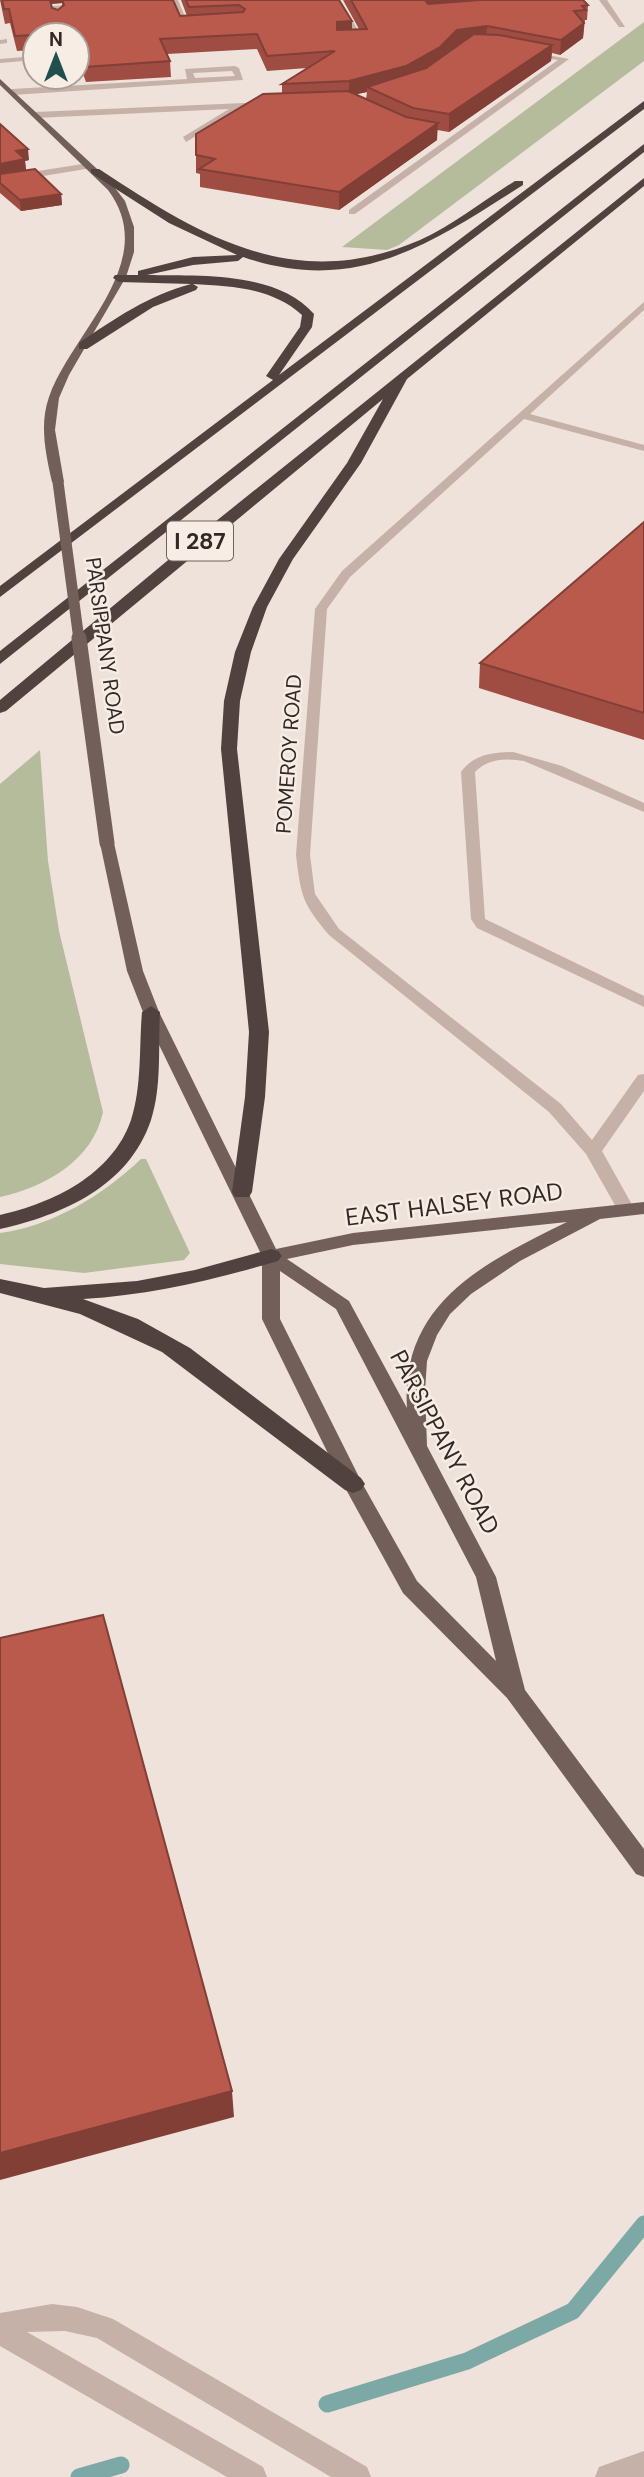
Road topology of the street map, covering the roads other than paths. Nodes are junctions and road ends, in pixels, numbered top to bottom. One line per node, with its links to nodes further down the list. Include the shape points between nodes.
1 (100, 0): 5 (street, via 88,6 54,8)
2 (174, 0): 7 (street, via 185,27)
3 (336, 0): 8 (street, via 362,40)
4 (603, 0): 6 (street)
5 (58, 20)
6 (622, 25)
7 (212, 26)
8 (342, 41)
9 (524, 52): 23 (street, via 565,59)
10 (21, 59): 11 (street)
11 (0, 61)
12 (0, 81): 16 (main road, PARSIPPANY ROAD)
13 (192, 81): 13 (street, via 216,79 240,78 235,68 188,71); 14 (street)
14 (91, 87)
15 (28, 91): 16 (street)
16 (12, 92): 20 (main road, PARSIPPANY ROAD)
17 (281, 105): 18 (street)
18 (240, 106): 21 (street); 21 (street)
19 (639, 108): 30 (highway, via 425,241 343,264); 36 (highway)
20 (35, 114): 21 (street); 26 (main road, PARSIPPANY ROAD)
21 (189, 120): 24 (street)
22 (443, 136): 23 (street)
23 (454, 138): 29 (street)
24 (186, 139)
25 (644, 147): 40 (highway)
26 (92, 169): 27 (street); 30 (highway, via 160,215); 31 (main road, PARSIPPANY ROAD, via 128,217 131,250)
27 (0, 180)
28 (644, 181): 35 (highway, I 287)
29 (352, 212)
30 (254, 259): 31 (highway, via 193,261)
31 (119, 278): 32 (highway); 34 (main road, PARSIPPANY ROAD)
32 (218, 283): 34 (highway, via 167,295); 36 (highway, via 281,292 299,302 308,314 306,327)
33 (644, 305): 37 (street, POMEROY ROAD)
34 (83, 346): 44 (main road, PARSIPPANY ROAD, bridge, via 54,397 49,441 107,842 135,971)
35 (402, 377): 41 (highway, I 287); 47 (highway, via 354,463 286,559 260,607 232,701 229,749 259,1032)
36 (260, 393): 39 (highway)
37 (522, 415): 38 (street); 46 (street, POMEROY ROAD, via 345,574 321,609 303,855 308,894 334,932 555,1108)
38 (644, 448)
39 (0, 593)
40 (0, 659)
41 (0, 708)
42 (644, 808): 43 (street, via 527,758 498,756 475,764 468,772 482,925)
43 (644, 1002)
44 (151, 1012): 47 (main road, PARSIPPANY ROAD); 51 (highway, via 142,1116 137,1133 118,1161 71,1196)
45 (644, 1079): 46 (street)
46 (593, 1151): 49 (street, POMEROY ROAD)
47 (242, 1192): 52 (main road, PARSIPPANY ROAD)
48 (644, 1208): 49 (main road, EAST HALSEY ROAD)
49 (626, 1210): 50 (main road, EAST HALSEY ROAD)
50 (603, 1211): 52 (main road, EAST HALSEY ROAD, via 353,1239); 55 (main road, via 506,1260 463,1291 436,1319 418,1362)
51 (0, 1222)
52 (271, 1256): 54 (highway, via 137,1288); 55 (main road, PARSIPPANY ROAD, via 343,1305); 56 (main road, PARSIPPANY ROAD, via 271,1319)
53 (0, 1286): 54 (highway)
54 (43, 1293): 56 (highway, via 118,1320 170,1346)
55 (419, 1453): 57 (main road, PARSIPPANY ROAD, via 486,1577)
56 (353, 1483): 57 (main road, PARSIPPANY ROAD, via 410,1587)
57 (514, 1692): 58 (main road, PARSIPPANY ROAD)
58 (644, 1867)
59 (0, 2329): 61 (street); 62 (street, via 29,2317 54,2315 104,2328)
60 (644, 2465): 63 (street)
61 (253, 2477)
62 (358, 2477)
63 (609, 2477)

